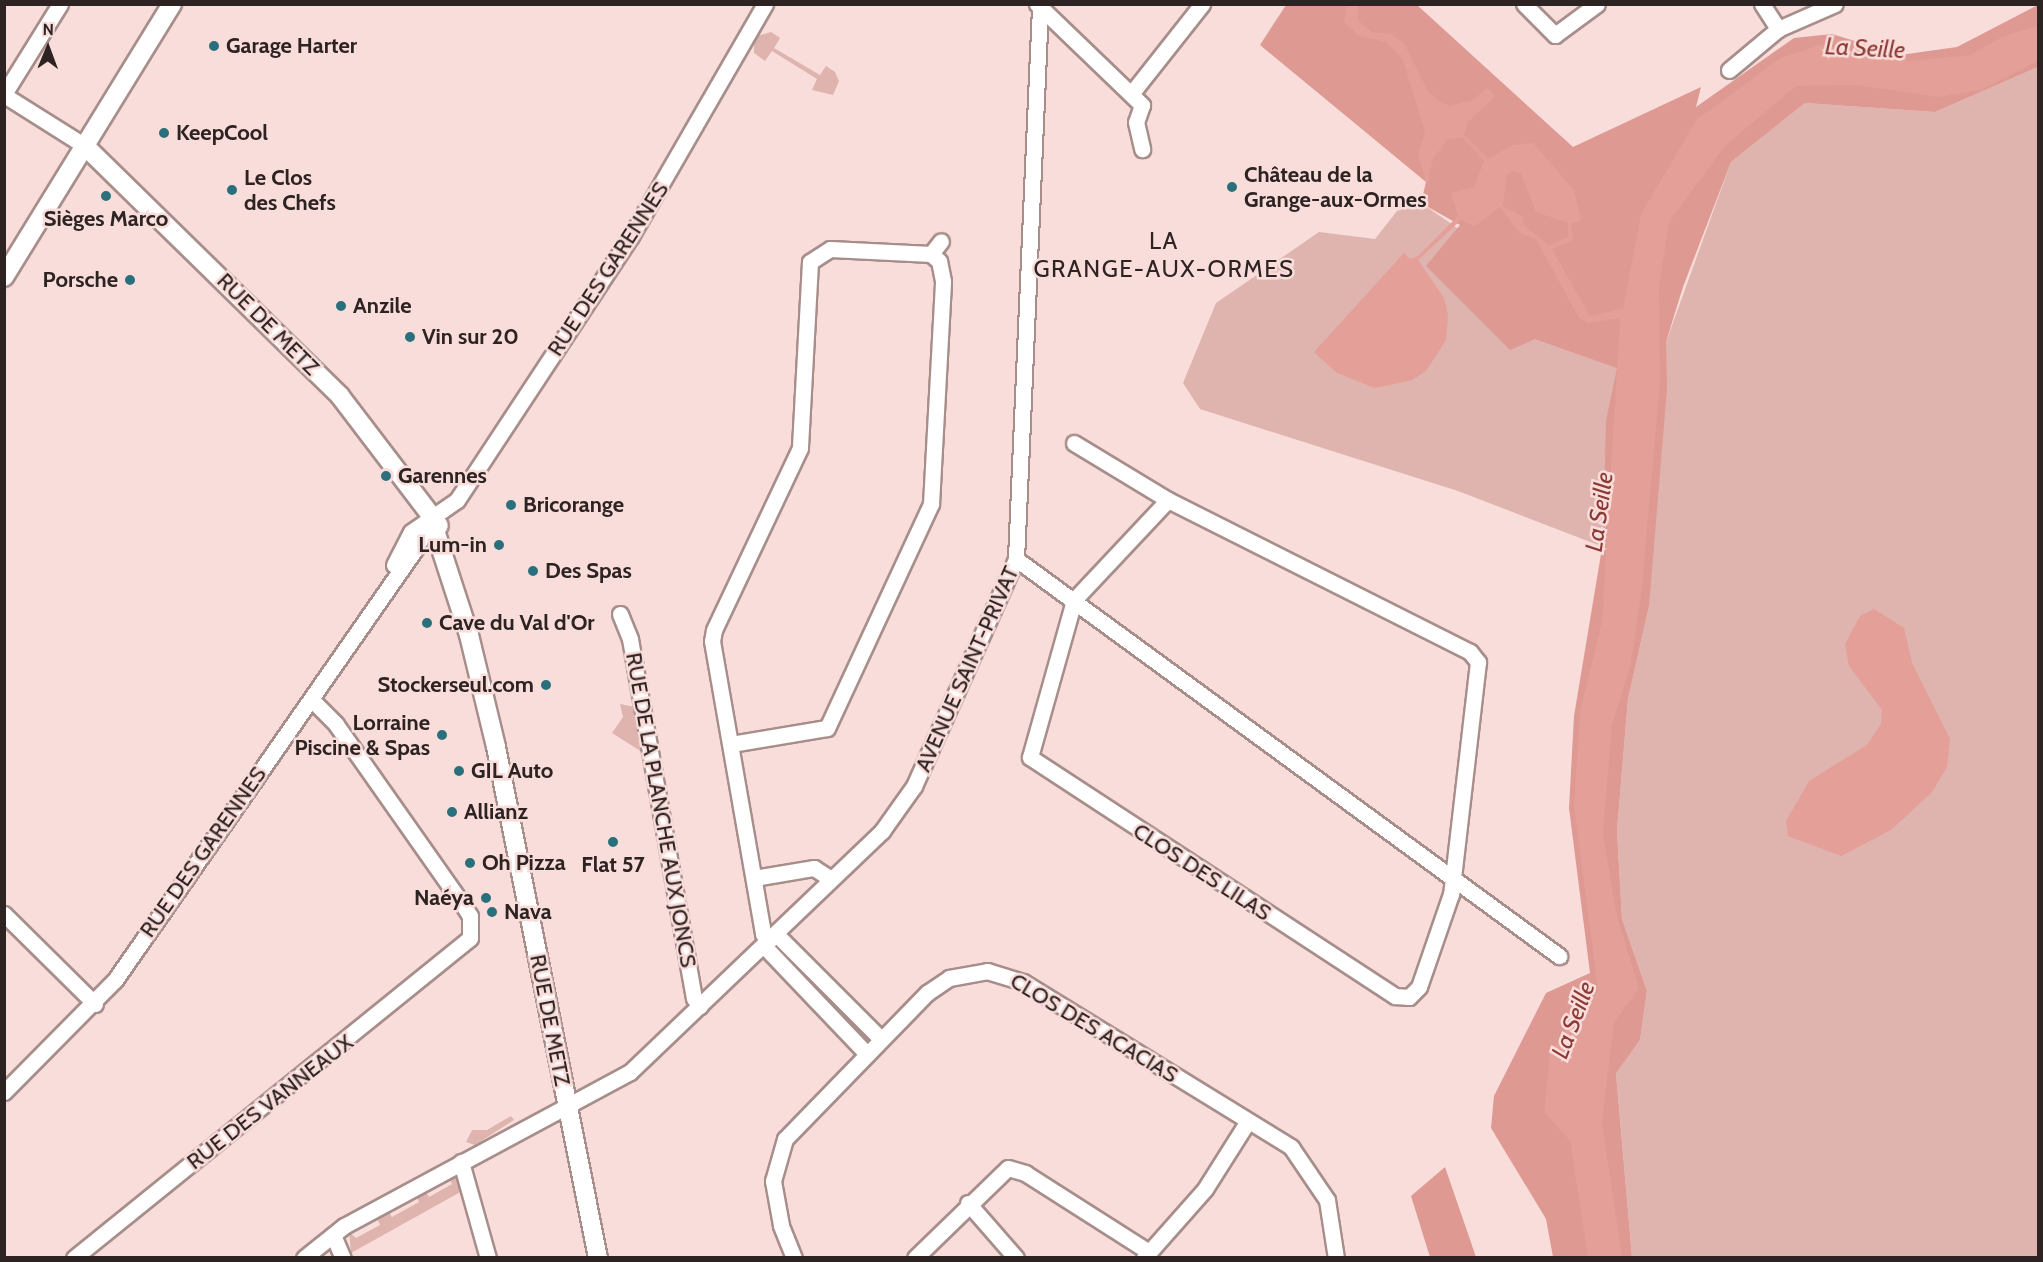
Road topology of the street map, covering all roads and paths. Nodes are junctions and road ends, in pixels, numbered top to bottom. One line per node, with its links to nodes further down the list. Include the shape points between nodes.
1 (60, 4): 14 (street)
2 (172, 4): 16 (main road)
3 (765, 4): 23 (street, RUE DES GARENNES, via 631,236 457,500)
4 (1202, 4): 15 (street)
5 (1524, 4): 6 (street, via 1555,34)
6 (1598, 4)
7 (1762, 4): 11 (street)
8 (1835, 4): 11 (street)
9 (1039, 6): 10 (street); 12 (street, AVENUE SAINT-PRIVAT)
10 (1053, 19): 12 (street); 15 (street)
11 (1778, 29): 13 (street)
12 (1037, 38): 24 (street, AVENUE SAINT-PRIVAT)
13 (1729, 70)
14 (4, 94): 16 (street)
15 (1131, 94): 17 (street, via 1142,105 1136,122)
16 (85, 146): 20 (main road); 23 (main road, RUE DE METZ, via 340,396)
17 (1142, 149)
18 (941, 241): 19 (street)
19 (931, 254): 28 (street, via 939,261 943,281 931,504 827,728); 28 (street, via 830,249 810,262 800,448 714,630)
20 (4, 277)
21 (1074, 443): 22 (street, CLOS DES LILAS)
22 (1168, 500): 25 (street, CLOS DES LILAS); 31 (street, CLOS DES LILAS, via 1475,656 1480,673)
23 (431, 518): 27 (street, RUE DES GARENNES, via 411,532 377,600); 40 (main road, RUE DE METZ, via 469,635 496,747)
24 (1016, 559): 25 (street); 30 (street, AVENUE SAINT-PRIVAT, via 914,786 882,831)
25 (1074, 600): 31 (street); 31 (street, CLOS DES LILAS, via 1029,747 1036,766 1395,996 1409,997 1419,987)
26 (620, 614): 36 (street, RUE DE LA PLANCHE AUX JONCS, via 630,639 694,998)
27 (310, 699): 35 (street, RUE DES GARENNES); 46 (street, RUE DES VANNEAUX, via 336,724 470,916 472,934 465,946)
28 (731, 744): 29 (street)
29 (754, 878): 30 (street, via 814,868); 33 (street, via 763,934)
30 (831, 879): 33 (street, AVENUE SAINT-PRIVAT)
31 (1453, 879): 34 (street)
32 (4, 914): 35 (street)
33 (770, 940): 36 (street, AVENUE SAINT-PRIVAT); 37 (street); 38 (street)
34 (1559, 956)
35 (95, 1004): 39 (street, RUE DES GARENNES)
36 (700, 1006): 40 (street, AVENUE SAINT-PRIVAT, via 630,1072)
37 (880, 1038): 38 (street, CLOS DES ACACIAS); 41 (street, CLOS DES ACACIAS, via 937,984 966,973 1000,974 1023,982)
38 (866, 1053): 51 (street, CLOS DES ACACIAS, via 794,1127 778,1153 775,1196)
39 (4, 1092)
40 (566, 1105): 42 (street, AVENUE SAINT-PRIVAT); 50 (main road, RUE DE METZ)
41 (1248, 1121): 45 (street, via 1205,1189); 54 (street, CLOS DES ACACIAS, via 1291,1147 1312,1171 1332,1216)
42 (461, 1162): 44 (street, AVENUE SAINT-PRIVAT); 49 (street)
43 (968, 1203): 45 (street, via 998,1173 1014,1168); 52 (street); 53 (street)
44 (333, 1235): 47 (street, AVENUE SAINT-PRIVAT); 48 (street)
45 (1146, 1255)
46 (74, 1257)
47 (304, 1257)
48 (344, 1257)
49 (489, 1257)
50 (598, 1257)
51 (794, 1257)
52 (915, 1257)
53 (1016, 1257)
54 (1335, 1257)

